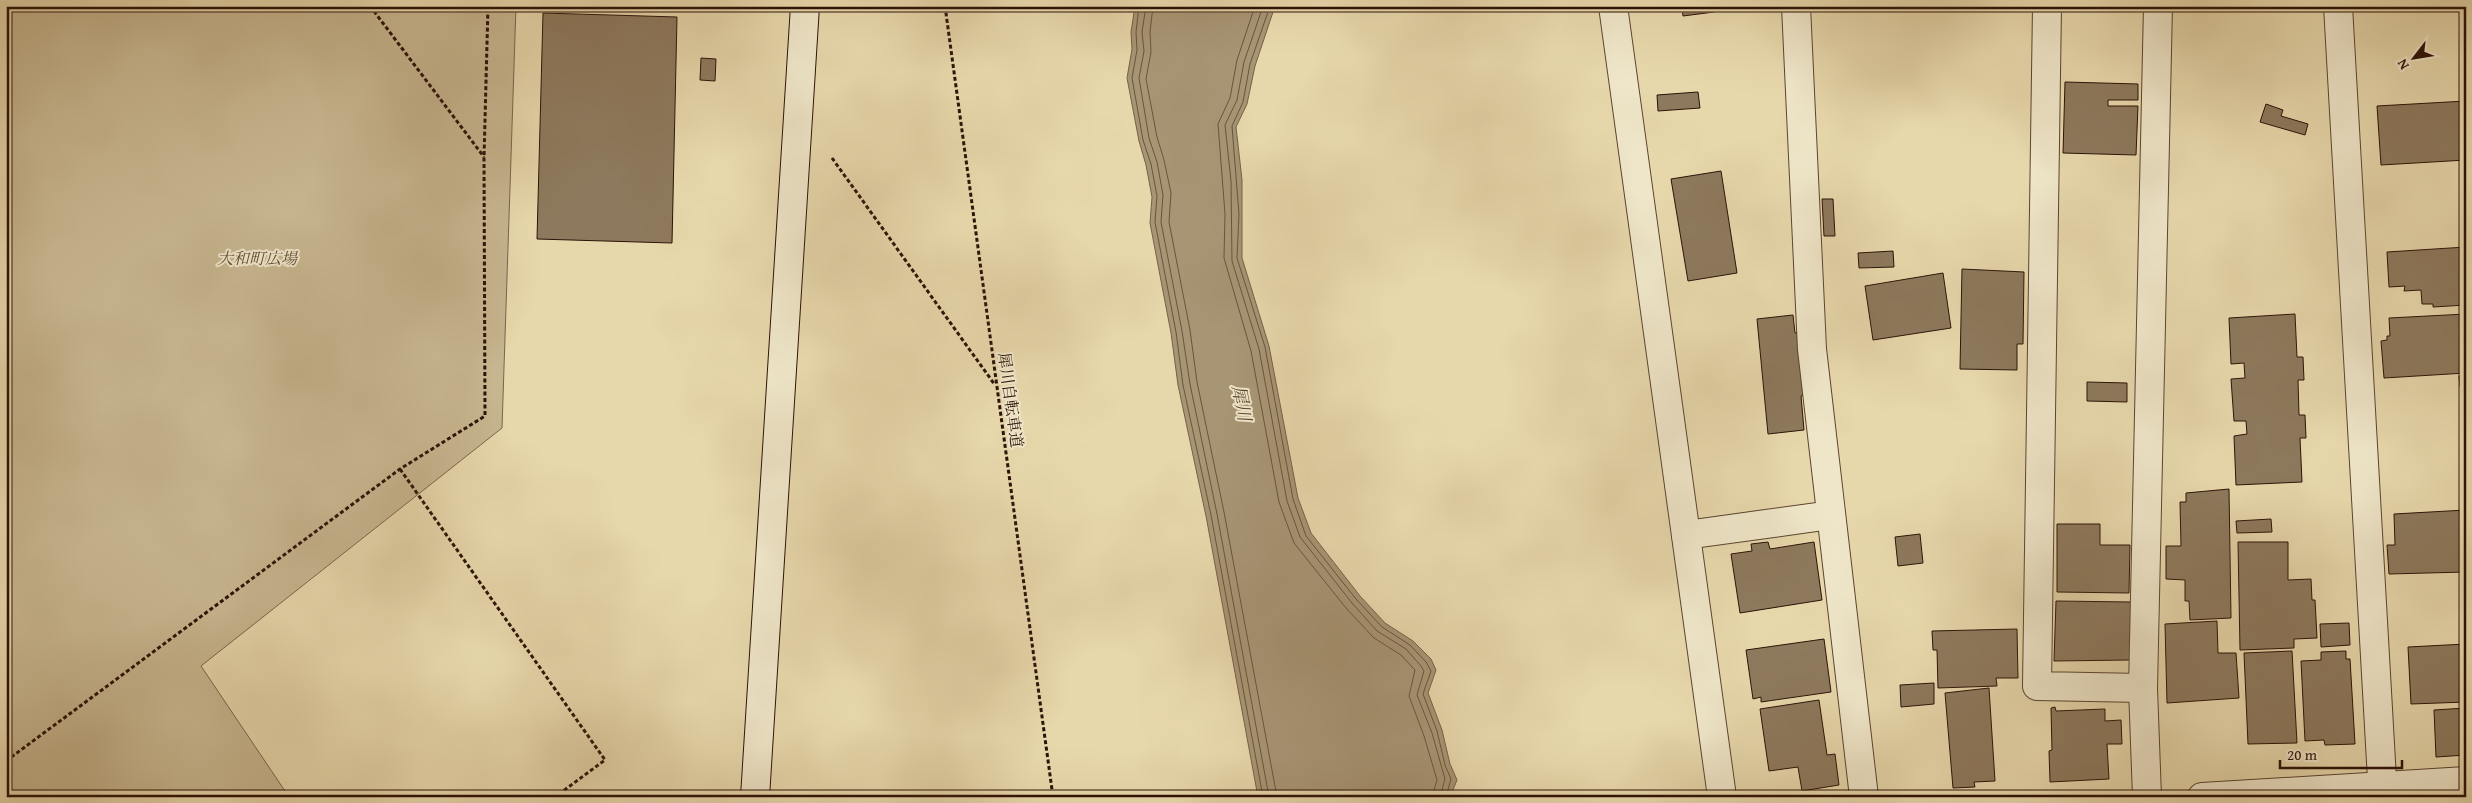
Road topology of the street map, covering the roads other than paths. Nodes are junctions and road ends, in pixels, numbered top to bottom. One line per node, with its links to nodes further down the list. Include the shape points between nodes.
1 (805, 6): 12 (street)
2 (1613, 6): 8 (street)
3 (1796, 6): 7 (street, via 1812,349)
4 (2047, 6): 9 (street, via 2037,686)
5 (2158, 6): 9 (street)
6 (2338, 6): 11 (street)
7 (1831, 515): 8 (street); 14 (street)
8 (1686, 535): 13 (street)
9 (2143, 688): 15 (street)
10 (2466, 782): 11 (street)
11 (2383, 791): 16 (street)
12 (755, 797)
13 (1722, 797)
14 (1864, 797)
15 (2147, 797)
16 (2202, 797)

